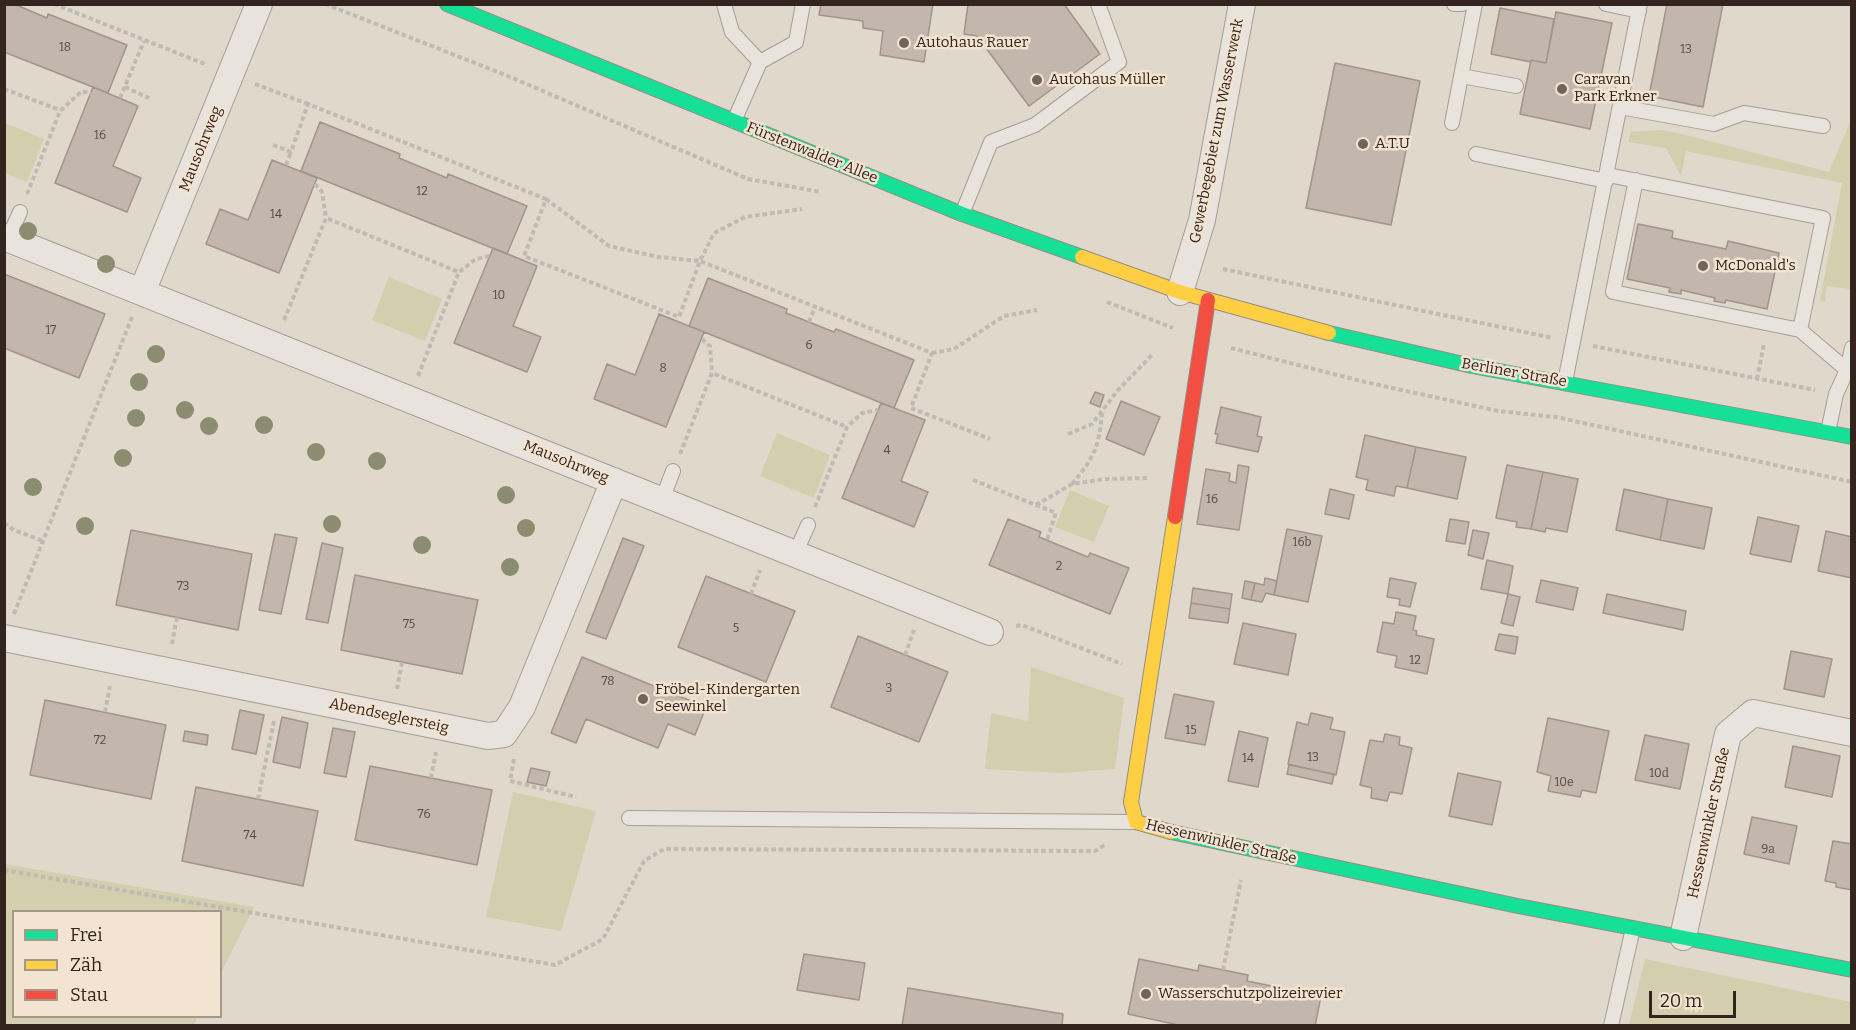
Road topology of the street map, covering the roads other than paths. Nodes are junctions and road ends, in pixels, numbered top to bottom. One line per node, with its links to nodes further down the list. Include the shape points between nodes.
1 (260, 4): 26 (street, Mausohrweg)
2 (447, 4): 16 (main road, Fürstenwalder Allee)
3 (724, 4): 12 (lane, via 732,32)
4 (803, 4): 12 (lane, via 796,42)
5 (1098, 4): 23 (lane, via 1119,62 1035,124 991,142)
6 (1242, 4): 25 (street, Gewerbegebiet zum Wasserwerk, via 1202,220)
7 (1454, 4): 8 (lane)
8 (1462, 4)
9 (1475, 4): 13 (lane)
10 (1606, 4): 11 (lane)
11 (1639, 8): 15 (lane)
12 (760, 62): 16 (lane)
13 (1461, 76): 14 (lane); 17 (lane)
14 (1515, 86)
15 (1620, 107): 18 (lane, via 1714,124 1744,113); 20 (lane)
16 (734, 121): 23 (main road, Fürstenwalder Allee)
17 (1452, 123)
18 (1823, 126)
19 (1476, 154): 20 (lane)
20 (1607, 178): 21 (lane); 31 (lane)
21 (1636, 180): 28 (lane, via 1823,218); 28 (lane, via 1613,292)
22 (20, 212): 24 (lane)
23 (962, 214): 25 (main road, Fürstenwalder Allee)
24 (6, 238): 26 (street, Mausohrweg)
25 (1180, 292): 27 (main road, Berliner Straße)
26 (139, 300): 35 (street, Mausohrweg, via 274,345)
27 (1208, 300): 31 (main road, Berliner Straße, via 1397,350); 43 (main road, Hessenwinkler Straße, via 1131,802)
28 (1800, 330): 30 (lane)
29 (1851, 348): 30 (lane)
30 (1847, 370): 32 (lane, via 1836,394)
31 (1565, 382): 32 (main road, Berliner Straße)
32 (1828, 432): 33 (main road, Berliner Straße)
33 (1851, 437)
34 (673, 471): 36 (lane)
35 (614, 481): 36 (street, Mausohrweg); 39 (street, Abendseglersteig, via 522,707 504,734 488,736)
36 (662, 500): 38 (street, Mausohrweg)
37 (808, 525): 38 (lane)
38 (795, 554): 40 (street, Mausohrweg)
39 (8, 630)
40 (990, 632)
41 (1851, 733): 45 (street, Hessenwinkler Straße, via 1753,713 1728,734)
42 (629, 818): 43 (lane)
43 (1136, 822): 44 (main road, Hessenwinkler Straße, via 1189,837)
44 (1633, 928): 45 (main road, Hessenwinkler Straße); 47 (lane)
45 (1683, 937): 46 (main road, Hessenwinkler Straße)
46 (1851, 970)
47 (1611, 1026)

